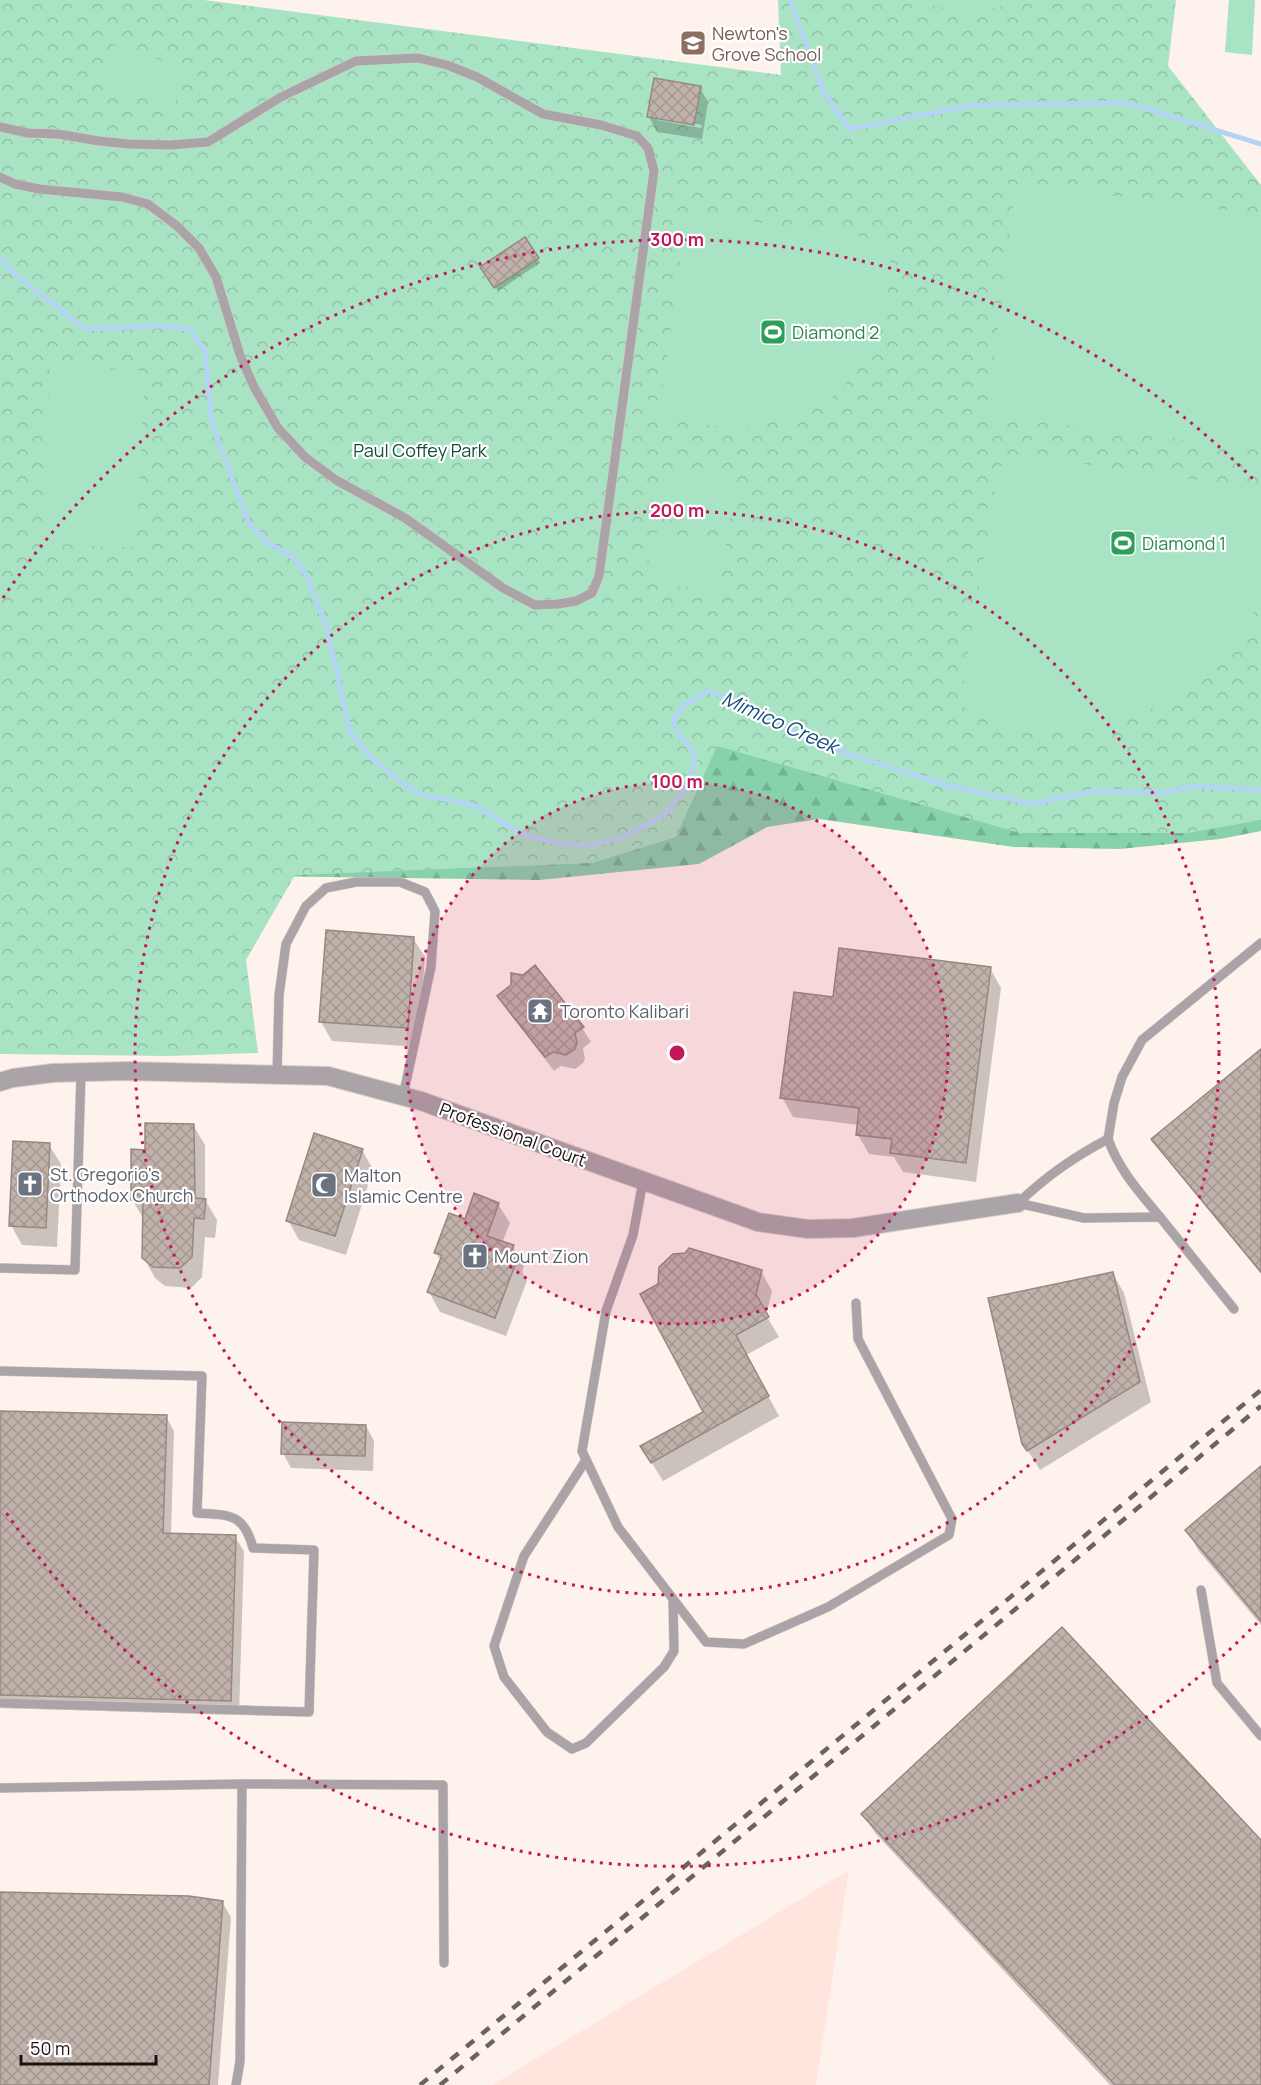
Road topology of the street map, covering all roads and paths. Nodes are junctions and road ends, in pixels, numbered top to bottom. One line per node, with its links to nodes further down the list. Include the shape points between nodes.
1 (0, 127): 2 (lane, via 129,144 208,142 281,97 356,61 418,58 477,77 543,114 637,136 648,148 654,171 599,576 591,593 576,601 535,604 503,588 405,518 336,480 305,457 278,428 254,387 240,356 216,277 199,248 148,204 122,197 39,189)
2 (0, 177)
3 (1261, 943): 8 (lane, via 1142,1040 1122,1077)
4 (81, 1072): 5 (street, Professional Court); 6 (street, Professional Court); 12 (lane, via 75,1270)
5 (277, 1075): 7 (street, Professional Court, via 328,1076); 7 (lane, via 279,995 286,944 306,906 326,888 356,882 400,882 425,892 435,911 430,967)
6 (0, 1082)
7 (403, 1096): 9 (street, Professional Court)
8 (1108, 1139): 10 (lane, via 1047,1176); 11 (lane, via 1117,1162)
9 (643, 1181): 10 (street, Professional Court, via 758,1222 808,1229 853,1228); 16 (lane, via 633,1235 606,1311 582,1451)
10 (1018, 1203): 11 (lane, via 1084,1218)
11 (1160, 1217): 14 (lane)
12 (0, 1268)
13 (856, 1303): 18 (lane, via 858,1339 952,1519 949,1535 828,1608 744,1644 706,1642)
14 (1234, 1309)
15 (0, 1371): 19 (lane, via 202,1376 197,1513 238,1520 250,1535 253,1548 314,1550 309,1712)
16 (586, 1460): 18 (lane, via 618,1527); 18 (lane, via 524,1556 494,1646 504,1677 547,1732 572,1749 586,1743 664,1666 674,1651)
17 (1201, 1590): 20 (lane, via 1217,1683)
18 (673, 1599)
19 (0, 1702)
20 (1261, 1736)
21 (242, 1784): 22 (lane); 23 (lane, via 443,1785); 24 (lane, via 240,2061)
22 (0, 1788)
23 (444, 1963)
24 (236, 2085)

